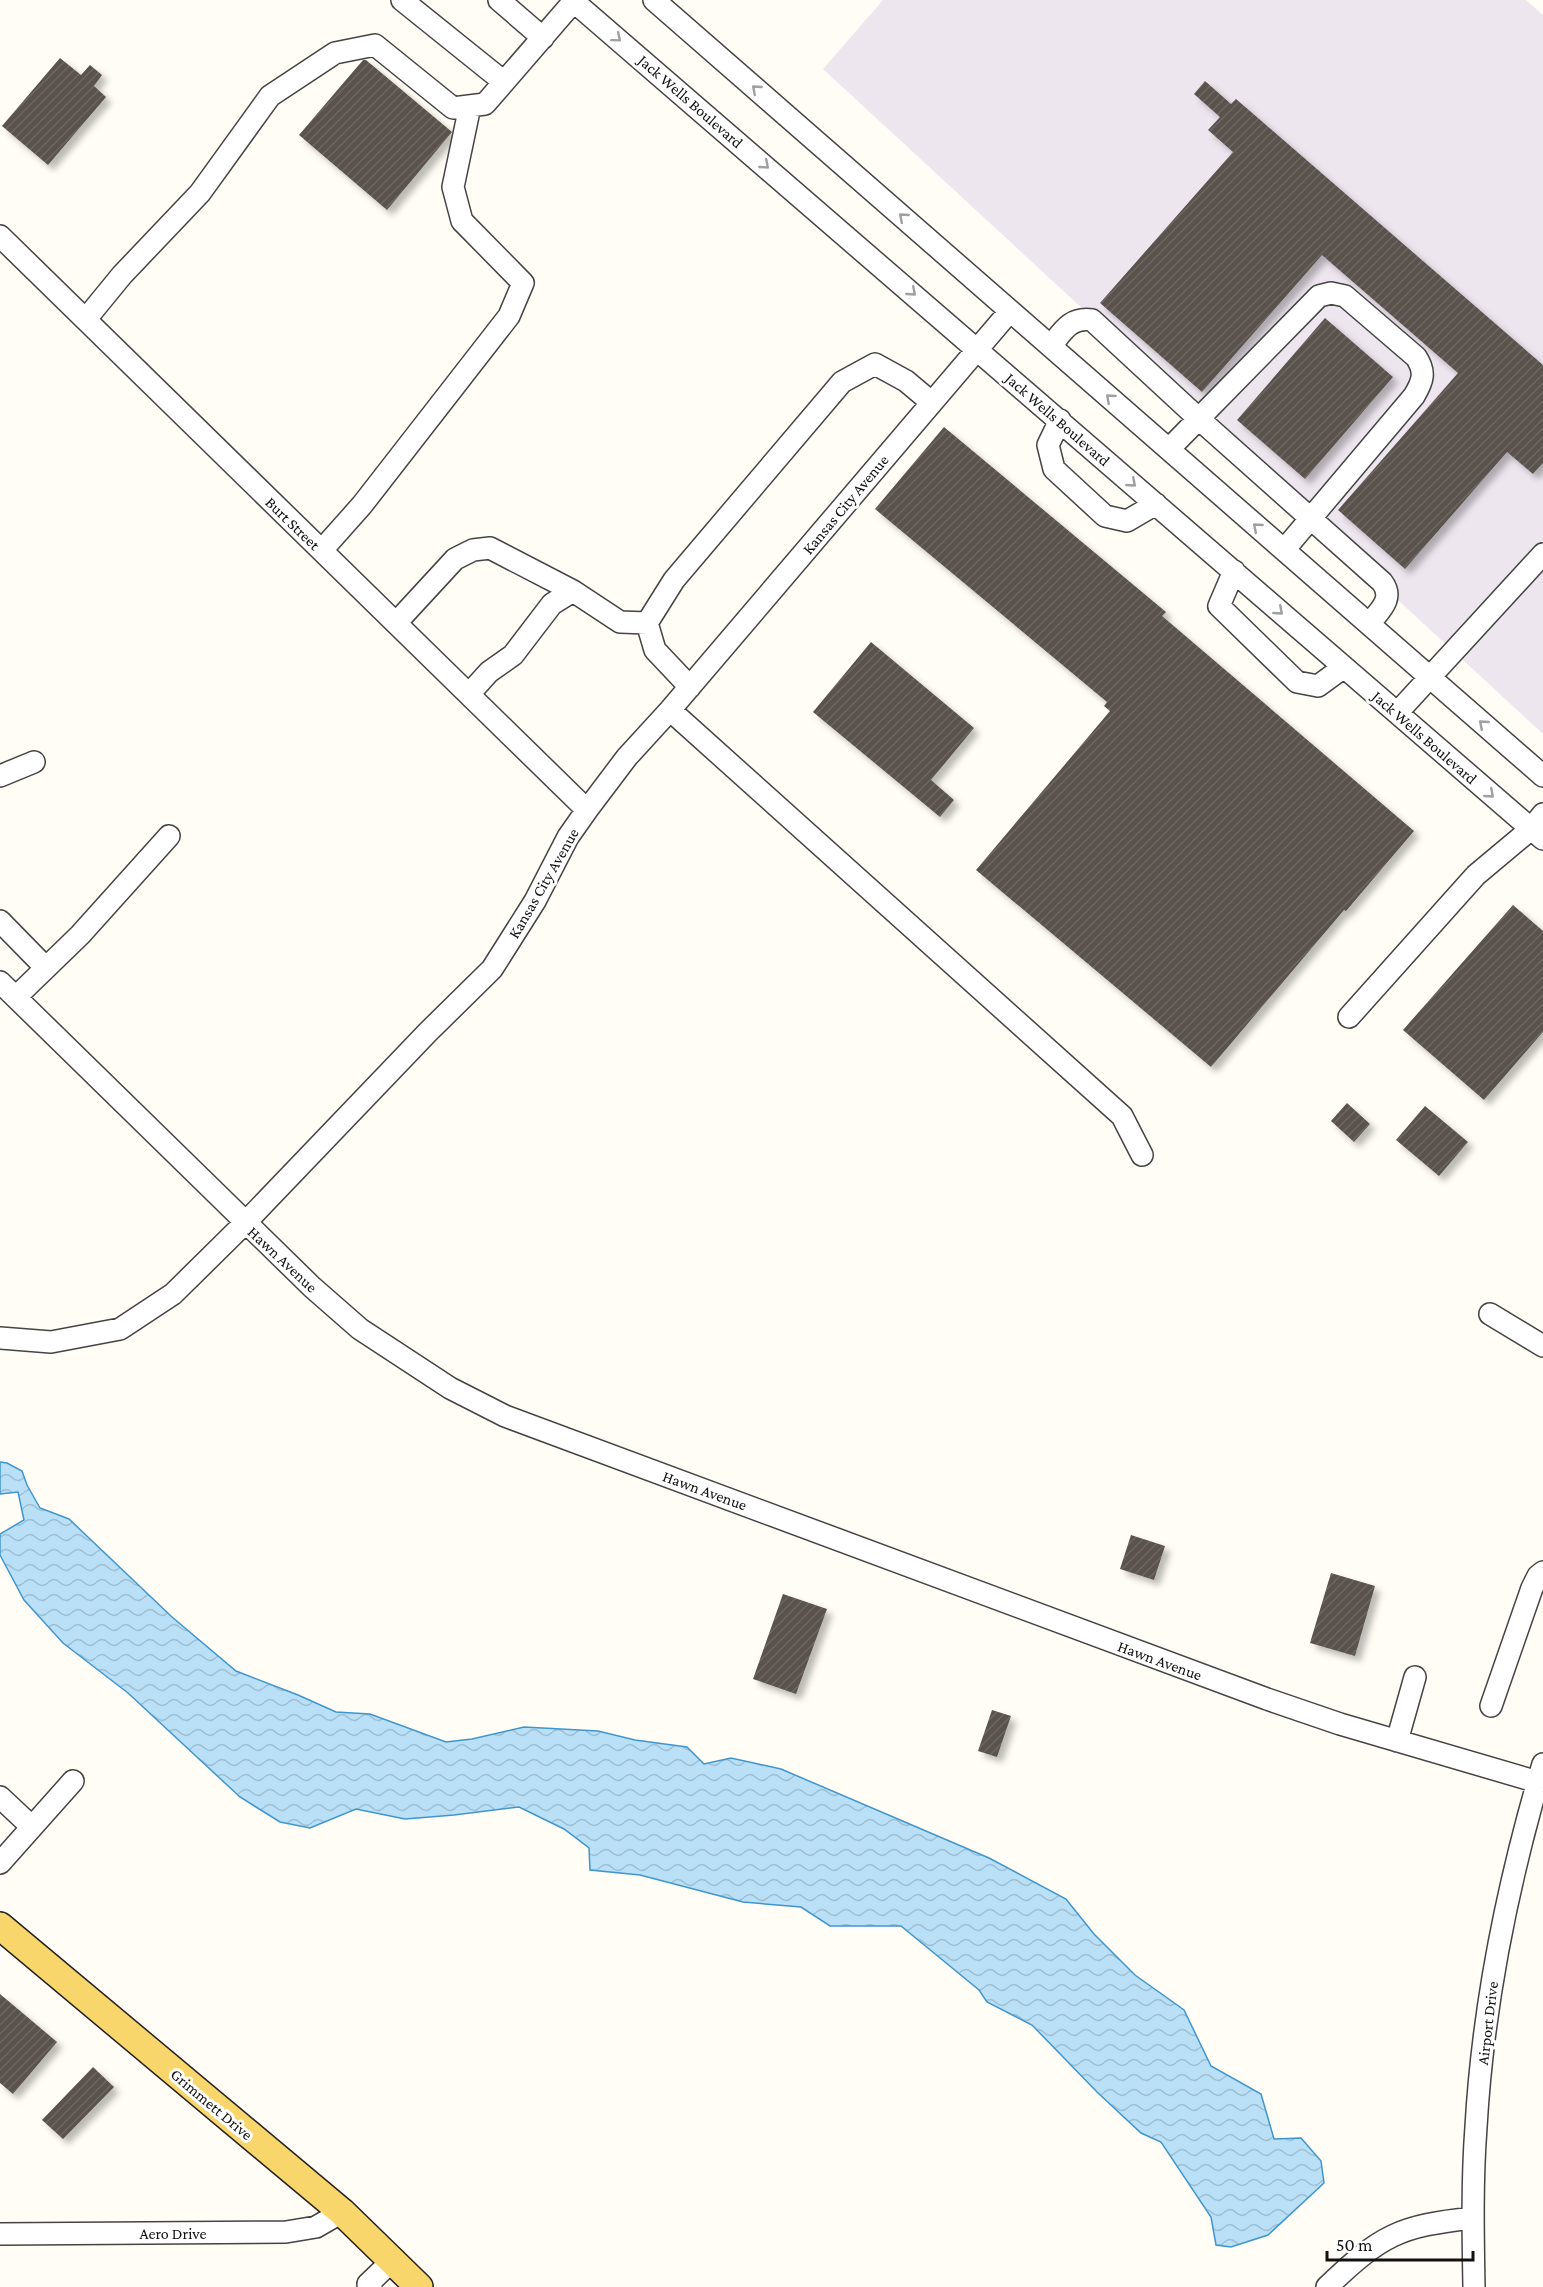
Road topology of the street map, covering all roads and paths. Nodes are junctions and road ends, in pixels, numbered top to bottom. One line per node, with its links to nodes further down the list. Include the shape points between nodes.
1 (402, 0): 6 (street)
2 (499, 0): 5 (street)
3 (574, 0): 5 (street); 12 (street, Jack Wells Boulevard, one-way to 12)
4 (654, 0): 9 (street, one-way to 4)
5 (543, 38): 6 (street)
6 (504, 82): 7 (street, via 485,104)
7 (470, 106): 10 (street, via 453,108 375,45 335,53 270,96 200,193); 19 (street, via 453,187 462,221 523,283 509,316 362,505)
8 (0, 236): 10 (street, Burt Street)
9 (1010, 310): 11 (street); 12 (street, Kansas City Avenue)
10 (86, 319): 19 (street, Burt Street)
11 (1051, 346): 14 (street, via 1069,324 1082,318 1092,320); 16 (street, one-way to 11)
12 (977, 348): 13 (street, Kansas City Avenue); 15 (street, Jack Wells Boulevard)
13 (931, 402): 25 (street, via 906,381 875,364 842,382 674,580); 29 (street, Kansas City Avenue)
14 (1199, 419): 16 (street); 18 (street); 18 (street, via 1319,296 1345,296 1416,357 1423,368 1423,381 1414,396)
15 (1060, 420): 17 (street, Jack Wells Boulevard, one-way to 17); 17 (street, via 1048,445 1054,469 1105,516 1126,521)
16 (1169, 449): 20 (street, one-way to 16)
17 (1156, 504): 22 (street, Jack Wells Boulevard)
18 (1311, 518): 20 (street); 26 (street, via 1386,587 1387,602)
19 (322, 550): 24 (street, Burt Street)
20 (1284, 550): 26 (street)
21 (1543, 554): 28 (street)
22 (1234, 571): 27 (street, Jack Wells Boulevard, one-way to 27); 27 (street, via 1219,606 1297,682 1318,686)
23 (573, 591): 24 (street, via 490,548 473,550 455,559); 25 (street, via 620,622); 30 (street, via 552,604 513,655 489,672)
24 (396, 623): 30 (street, Burt Street)
25 (647, 623): 29 (street, via 655,650)
26 (1369, 624): 28 (street)
27 (1344, 667): 32 (street, Jack Wells Boulevard)
28 (1429, 677): 32 (street); 34 (street, one-way to 28)
29 (690, 687): 31 (street, Kansas City Avenue)
30 (469, 694): 36 (street, Burt Street)
31 (670, 710): 36 (street, Kansas City Avenue, via 627,757); 44 (street, via 1122,1116)
32 (1397, 713): 37 (street, Jack Wells Boulevard, one-way to 37)
33 (34, 762): 35 (street)
34 (1543, 776)
35 (0, 777)
36 (587, 810): 45 (street, Kansas City Avenue, via 492,969)
37 (1539, 827): 43 (street, via 1476,875)
38 (170, 836): 40 (street)
39 (0, 921): 40 (street)
40 (46, 968): 42 (street)
41 (0, 982): 42 (street, Hawn Avenue)
42 (16, 997): 45 (street, Hawn Avenue)
43 (1349, 1017)
44 (1142, 1155)
45 (245, 1223): 47 (street, Kansas City Avenue, via 173,1294 120,1329 51,1342); 52 (street, Hawn Avenue, via 360,1329 450,1388 505,1416 1267,1699)
46 (1490, 1314): 48 (street)
47 (0, 1338)
48 (1543, 1346)
49 (1543, 1572): 51 (street, via 1532,1588)
50 (1415, 1677): 52 (street)
51 (1491, 1706)
52 (1396, 1741): 53 (street, Hawn Avenue)
53 (1540, 1773): 60 (street, Airport Drive, via 1508,1899 1490,1994 1476,2126)
54 (73, 1781): 56 (street)
55 (0, 1797): 56 (street)
56 (32, 1827): 57 (street)
57 (0, 1863)
58 (0, 1926): 59 (main road, Grimmett Drive)
59 (342, 2212): 61 (street, Aero Drive, via 316,2228 286,2232); 62 (main road, Grimmett Drive)
60 (1473, 2218): 65 (street, via 1423,2224 1391,2235 1362,2254); 66 (street, Airport Drive)
61 (0, 2234)
62 (393, 2260): 63 (street, via 368,2284); 64 (main road, Grimmett Drive)
63 (371, 2287)
64 (419, 2287)
65 (1327, 2287)
66 (1474, 2287)

